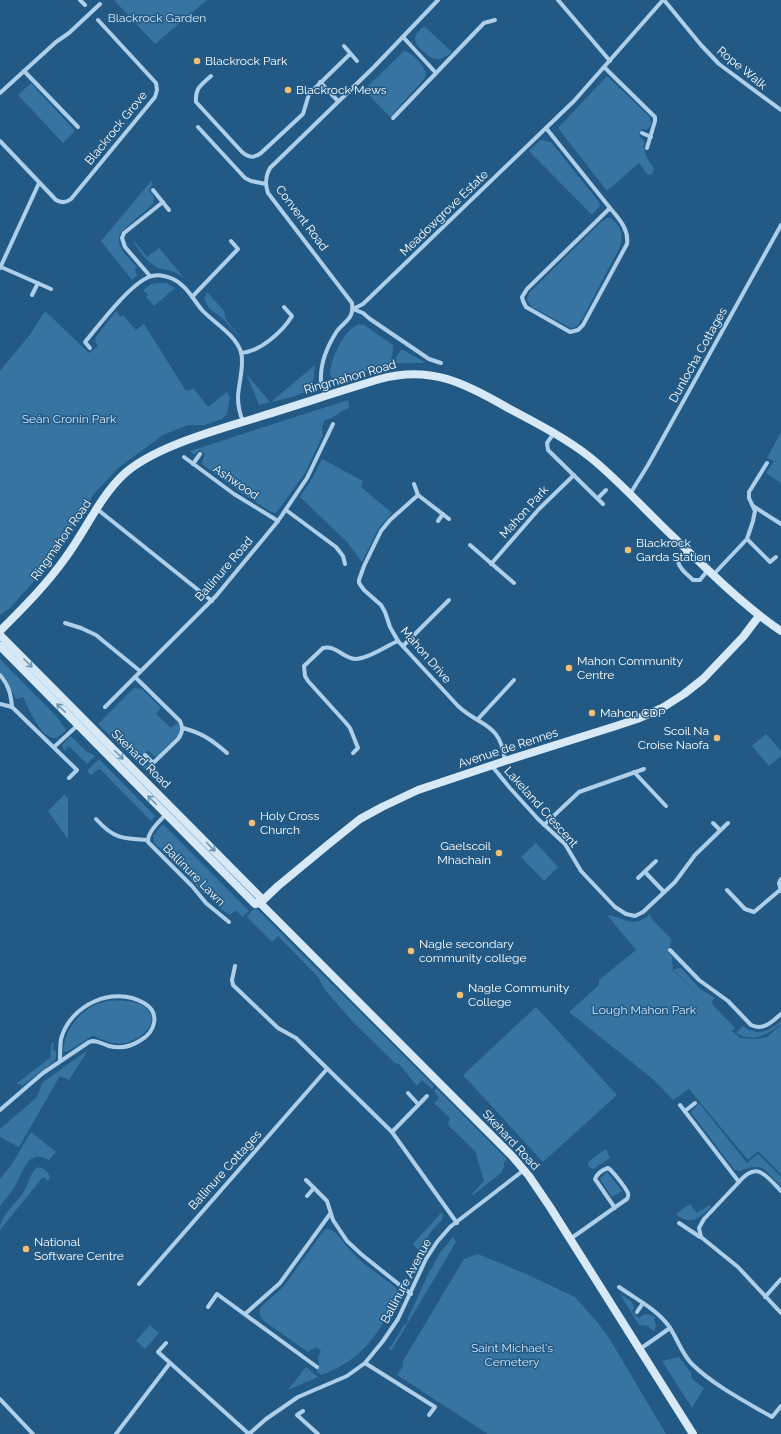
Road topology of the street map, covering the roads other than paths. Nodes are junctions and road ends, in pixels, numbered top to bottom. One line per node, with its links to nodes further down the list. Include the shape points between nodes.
1 (80, 0): 6 (street)
2 (438, 0): 9 (street, Convent Road)
3 (558, 0): 13 (street)
4 (664, 0): 13 (street, Meadowgrove Estate); 21 (street, Rope Walk, via 700,45 719,64)
5 (100, 4): 15 (street)
6 (85, 5)
7 (98, 20): 30 (street, Blackrock Grove, via 156,83 157,94 70,200 60,202)
8 (495, 20): 16 (street, via 484,23)
9 (403, 37): 16 (street); 20 (street, Convent Road)
10 (344, 46): 11 (street)
11 (350, 54): 12 (street); 18 (street)
12 (357, 61)
13 (610, 61): 14 (street, Meadowgrove Estate)
14 (604, 67): 25 (street, Meadowgrove Estate); 27 (street, via 653,115 655,121)
15 (24, 71): 19 (street); 23 (street)
16 (436, 73): 22 (street)
17 (211, 76): 18 (street, via 198,89 196,102 246,156 253,157 261,153 303,114 309,94)
18 (320, 82): 20 (street)
19 (0, 93)
20 (338, 101): 31 (street, Convent Road, via 270,168)
21 (781, 110)
22 (393, 118)
23 (78, 127)
24 (198, 127): 31 (street, via 245,178)
25 (546, 128): 34 (street); 45 (street, Meadowgrove Estate, via 363,304)
26 (642, 133): 27 (street)
27 (651, 137): 29 (street)
28 (0, 141): 30 (street, Blackrock Grove)
29 (647, 148)
30 (39, 183): 38 (street)
31 (266, 184): 45 (street, Convent Road, via 271,198 349,297)
32 (153, 190): 33 (street)
33 (163, 202): 35 (street); 39 (street, via 124,233 122,238 125,247)
34 (610, 208): 34 (street, via 624,226 627,244 583,325 578,330 570,332 526,307 522,297 531,285)
35 (169, 210)
36 (781, 225): 60 (street, Dunlocha Cottages)
37 (231, 241): 43 (street, via 238,249)
38 (0, 267): 40 (street)
39 (150, 276): 43 (street, via 172,278); 46 (street, via 138,283 91,334 85,342)
40 (38, 283): 41 (street); 42 (street)
41 (51, 289)
42 (32, 295)
43 (192, 297): 47 (street, via 234,340)
44 (284, 307): 47 (street, via 292,316 284,327 257,348)
45 (353, 309): 48 (street, via 363,313 429,359); 49 (street, via 350,318 334,336 325,358 321,382)
46 (90, 348)
47 (241, 354): 50 (street, via 238,398)
48 (441, 363)
49 (326, 396): 50 (street, Ringmahon Road); 52 (street, Ringmahon Road, via 397,374 433,376 464,384)
50 (243, 422): 65 (street, Ringmahon Road, via 184,442 148,458 122,477)
51 (333, 424): 66 (street, Ballinure Road, via 307,478)
52 (554, 433): 57 (street, via 548,443 548,450); 60 (street, Ringmahon Road, via 590,458)
53 (200, 454): 56 (street)
54 (184, 457): 56 (street, Ashwood)
55 (767, 462): 64 (street, via 749,492 749,498)
56 (193, 464): 69 (street, Ashwood, via 234,494)
57 (574, 475): 62 (street); 77 (street, Mahon Park, via 539,509)
58 (414, 484): 61 (street)
59 (606, 490): 62 (street)
60 (630, 494): 74 (street, Ringmahon Road)
61 (418, 495): 67 (street); 87 (street, Mahon Drive, via 381,531 359,580 361,587 381,605)
62 (598, 498): 63 (street)
63 (603, 504)
64 (754, 506): 71 (street); 72 (street)
65 (97, 509): 81 (street); 85 (street, Ringmahon Road, via 48,581)
66 (286, 510): 69 (street, Ballinure Road); 76 (street, via 336,547)
67 (443, 514): 68 (street); 70 (street)
68 (449, 519)
69 (278, 521): 81 (street, Ballinure Road)
70 (438, 521)
71 (781, 524)
72 (747, 539): 75 (street, via 770,562); 78 (street)
73 (470, 545): 77 (street)
74 (688, 551): 78 (street, Ringmahon Road); 78 (street, via 678,563 693,580 700,580)
75 (776, 557)
76 (345, 564)
77 (491, 564): 79 (street)
78 (711, 572): 82 (street, Ringmahon Road)
79 (514, 583)
80 (450, 600): 89 (street)
81 (212, 601): 90 (street, Ballinure Road)
82 (759, 616): 84 (street, Ringmahon Road); 104 (street, Avenue de Rennes, via 703,679 666,705 638,719)
83 (65, 623): 90 (street, via 96,635)
84 (781, 630)
85 (0, 631)
86 (0, 635): 98 (street, Skehard Road, one-way to 98)
87 (398, 641): 89 (street, Mahon Drive); 102 (street, via 359,658 349,657 333,648 323,648 304,666 308,681 350,728 358,748)
88 (0, 646): 98 (street, Skehard Road, one-way to 88)
89 (403, 646): 97 (street, Mahon Drive, via 458,706)
90 (140, 671): 92 (street, Ballinure Road)
91 (0, 675): 95 (street, via 11,693)
92 (135, 677): 96 (street, Ballinure Road); 99 (street, via 180,721)
93 (514, 680): 97 (street)
94 (0, 704): 95 (street)
95 (12, 707): 100 (street)
96 (105, 707)
97 (478, 719): 104 (street, Mahon Drive, via 498,735)
98 (81, 722): 100 (street); 112 (street, Skehard Road, one-way to 112); 113 (street, Skehard Road, one-way to 98)
99 (183, 728): 101 (street, via 213,740); 105 (street, via 182,734)
100 (54, 747): 110 (street, via 77,770)
101 (227, 753)
102 (353, 753)
103 (146, 755): 105 (street)
104 (505, 761): 106 (street, Avenue de Rennes)
105 (154, 763): 107 (street)
106 (492, 766): 117 (street, Lakeland Crescent); 127 (street, Avenue de Rennes, via 418,790 360,819)
107 (148, 769)
108 (644, 769): 109 (street)
109 (634, 772): 111 (street); 117 (street, via 579,792)
110 (69, 778)
111 (666, 806)
112 (172, 808): 113 (street, Ballinure Lawn); 127 (street, Skehard Road, one-way to 127, via 260,897)
113 (166, 814): 119 (street, Ballinure Lawn, via 150,833); 127 (street, Skehard Road, via 255,904)
114 (96, 820): 119 (street, Ballinure Lawn, via 105,830 125,839)
115 (714, 823): 118 (street)
116 (728, 823): 118 (street, Lakeland Crescent)
117 (544, 825): 126 (street, Lakeland Crescent, via 565,844 580,871 621,912 639,914)
118 (720, 830): 126 (street, Lakeland Crescent, via 695,855 680,878)
119 (148, 840): 128 (street, Ballinure Lawn, via 206,903)
120 (656, 861): 121 (street)
121 (645, 872): 122 (street); 126 (street)
122 (638, 878)
123 (781, 879): 125 (street)
124 (727, 890): 125 (street, via 745,909 754,912)
125 (780, 891)
126 (664, 892)
127 (260, 903): 142 (street, Skehard Road)
128 (229, 922)
129 (670, 950): 131 (street, via 699,980 728,1001 751,1025 755,1027 770,1024)
130 (235, 966): 133 (street, via 233,986 278,1028 296,1038)
131 (781, 1014)
132 (60, 1061): 132 (street, via 93,1041 120,1047 141,1041 153,1027 153,1012 143,1002 125,997 101,999 89,1004 74,1016 65,1029 61,1041); 139 (street)
133 (327, 1069): 141 (street); 155 (street, Ballinure Cottages)
134 (408, 1093): 137 (street)
135 (426, 1096): 137 (street)
136 (695, 1102): 140 (street)
137 (418, 1104): 141 (street)
138 (680, 1105): 140 (street)
139 (0, 1110)
140 (685, 1111): 144 (street)
141 (392, 1132): 150 (street)
142 (524, 1170): 150 (street); 153 (street, Skehard Road)
143 (306, 1180): 145 (street)
144 (739, 1182): 146 (street, via 750,1172 759,1171); 152 (street, via 704,1219 700,1228)
145 (314, 1188): 147 (street); 149 (street, via 327,1201)
146 (781, 1191)
147 (307, 1196)
148 (615, 1208): 148 (street, via 627,1199 628,1193 612,1171 605,1169 596,1179); 153 (street)
149 (330, 1214): 157 (street, via 347,1241); 163 (street, via 280,1283)
150 (456, 1223): 157 (street, Ballinure Avenue, via 433,1247)
151 (679, 1223): 152 (street)
152 (701, 1237): 158 (street, via 733,1263)
153 (570, 1239): 166 (street, Skehard Road)
154 (781, 1279): 158 (street)
155 (139, 1284)
156 (620, 1287): 159 (street)
157 (411, 1294): 167 (street, Ballinure Avenue, via 393,1328)
158 (765, 1297): 162 (street)
159 (643, 1303): 161 (street); 164 (street)
160 (208, 1307): 163 (street, via 217,1294)
161 (637, 1312)
162 (781, 1313)
163 (245, 1314): 169 (street)
164 (670, 1328): 166 (street); 171 (street, via 687,1358 710,1378 772,1417)
165 (166, 1343): 168 (street, via 158,1352)
166 (639, 1350): 178 (street, Skehard Road)
167 (365, 1362): 173 (street, via 435,1406); 176 (street, Ballinure Avenue, via 346,1376 287,1404)
168 (170, 1363): 175 (street); 176 (street)
169 (317, 1367)
170 (0, 1399): 174 (street)
171 (781, 1406)
172 (303, 1411): 177 (street, via 297,1415)
173 (429, 1415)
174 (33, 1434)
175 (116, 1434)
176 (249, 1434)
177 (318, 1434)
178 (693, 1434)

